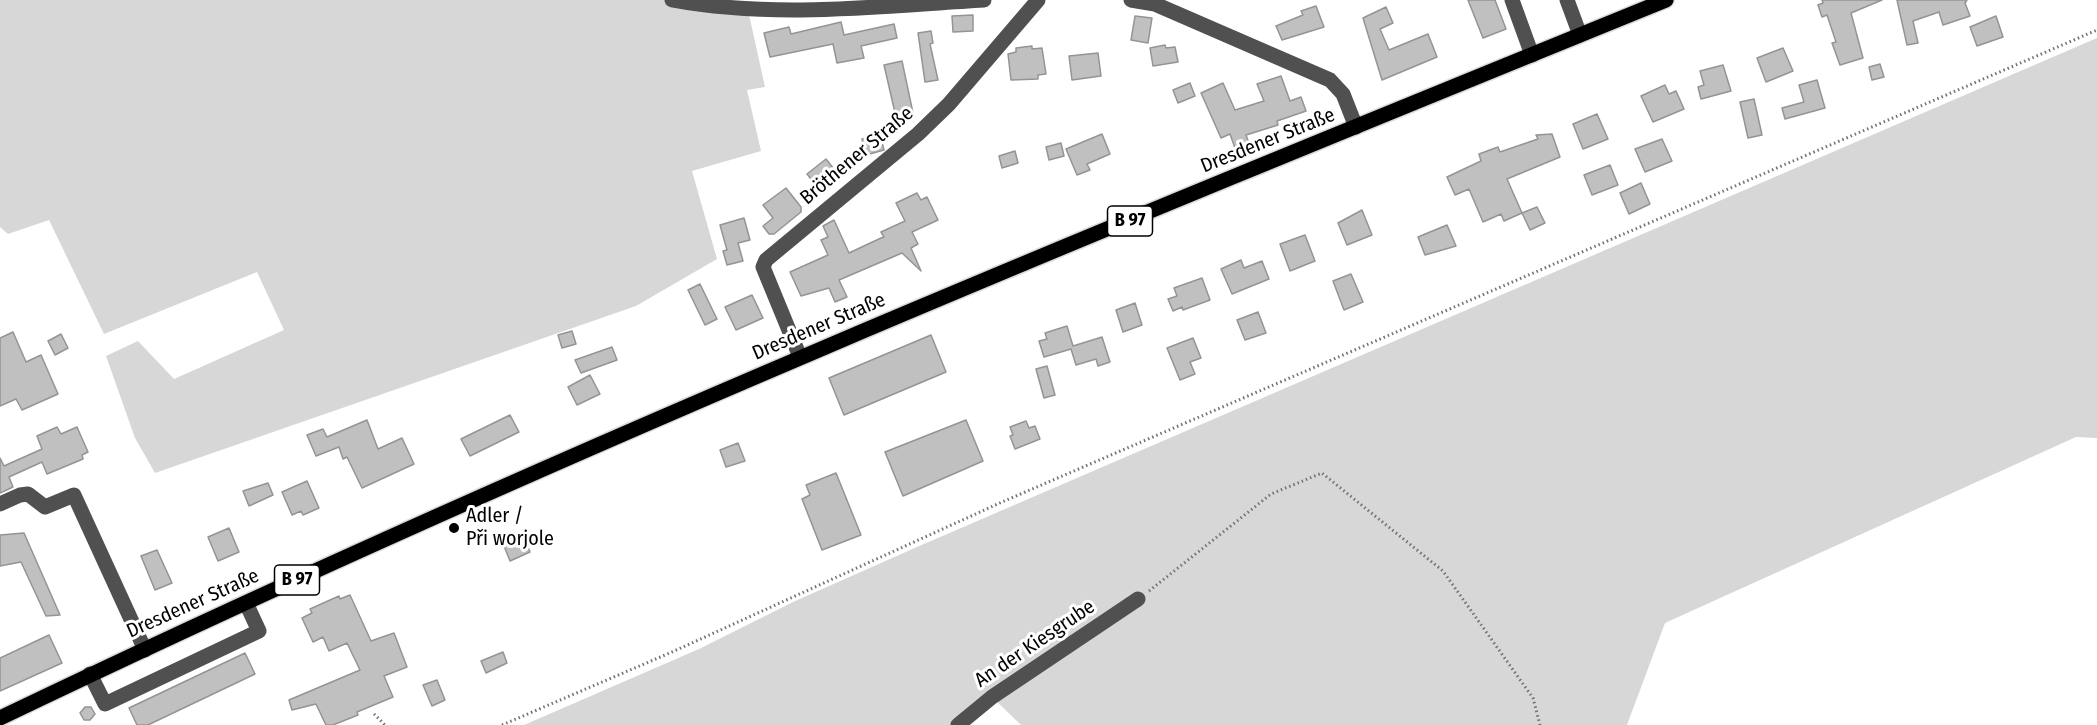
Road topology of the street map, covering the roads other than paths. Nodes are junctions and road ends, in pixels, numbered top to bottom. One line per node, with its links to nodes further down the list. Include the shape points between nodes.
1 (672, 0): 2 (street, via 748,9)
2 (984, 0)
3 (1038, 0): 11 (street, Bröthener Straße, via 926,126 766,260 764,267)
4 (1131, 0): 10 (street, via 1155,4 1329,80 1343,94)
5 (1512, 0): 9 (street)
6 (1567, 0): 8 (street)
7 (1666, 0): 8 (main road, Dresdener Straße / B 97)
8 (1580, 35): 9 (main road, Dresdener Straße / B 97)
9 (1532, 55): 10 (main road, Dresdener Straße / B 97)
10 (1356, 128): 11 (main road, Dresdener Straße / B 97)
11 (800, 357): 14 (main road, Dresdener Straße / B 97)
12 (0, 504): 15 (street, via 28,494 45,507 74,495)
13 (1138, 599): 18 (street, An der Kiesgrube)
14 (246, 603): 15 (main road, Dresdener Straße / B 97); 16 (street, via 259,632 105,704)
15 (145, 650): 16 (main road, Dresdener Straße / B 97)
16 (90, 674): 17 (main road, Dresdener Straße / B 97)
17 (0, 718)
18 (958, 725)

